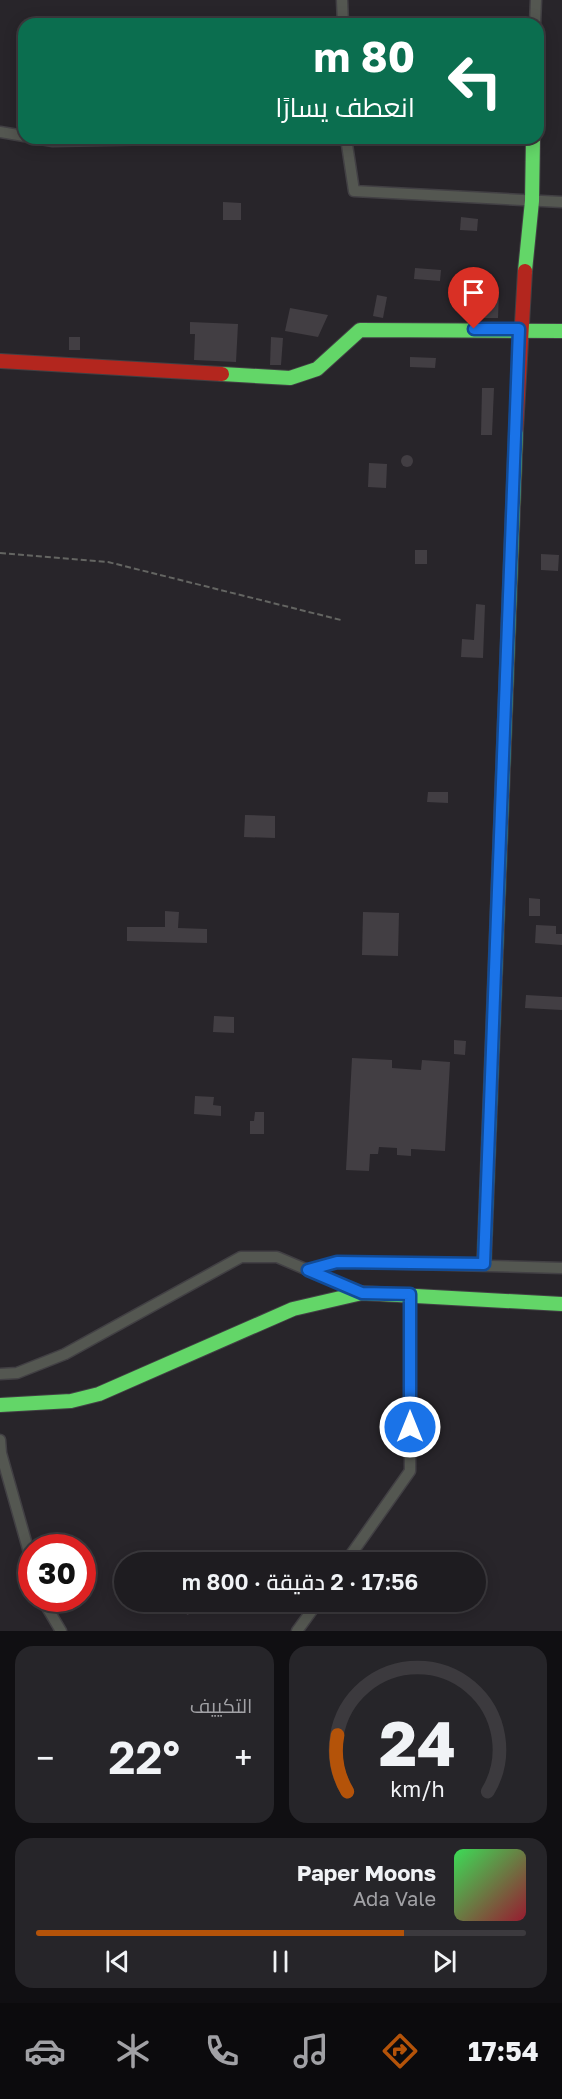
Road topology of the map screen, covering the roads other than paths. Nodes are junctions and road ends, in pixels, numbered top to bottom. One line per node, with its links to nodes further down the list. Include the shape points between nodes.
1 (342, 0): 3 (street)
2 (536, 0): 4 (street)
3 (343, 18)
4 (535, 18)
5 (0, 132): 6 (street)
6 (18, 135)
7 (347, 144): 9 (street, via 354,190)
8 (533, 144): 9 (street)
9 (532, 201): 10 (street); 11 (street)
10 (562, 202)
11 (519, 329): 12 (street); 13 (street, via 360,330 317,369 290,378); 14 (street)
12 (562, 331)
13 (0, 361)
14 (484, 1264): 15 (street); 16 (street, via 337,1262)
15 (562, 1268)
16 (308, 1270): 17 (street); 20 (street, via 277,1257 241,1257 65,1354 17,1373)
17 (362, 1293): 18 (street); 21 (street, via 293,1309 99,1394 71,1401)
18 (410, 1294): 19 (street); 24 (street, via 410,1471)
19 (562, 1304)
20 (0, 1374)
21 (0, 1404)
22 (0, 1440): 23 (street)
23 (24, 1534)
24 (353, 1552)
25 (50, 1612): 27 (street)
26 (311, 1612): 28 (street)
27 (61, 1631)
28 (297, 1631)

